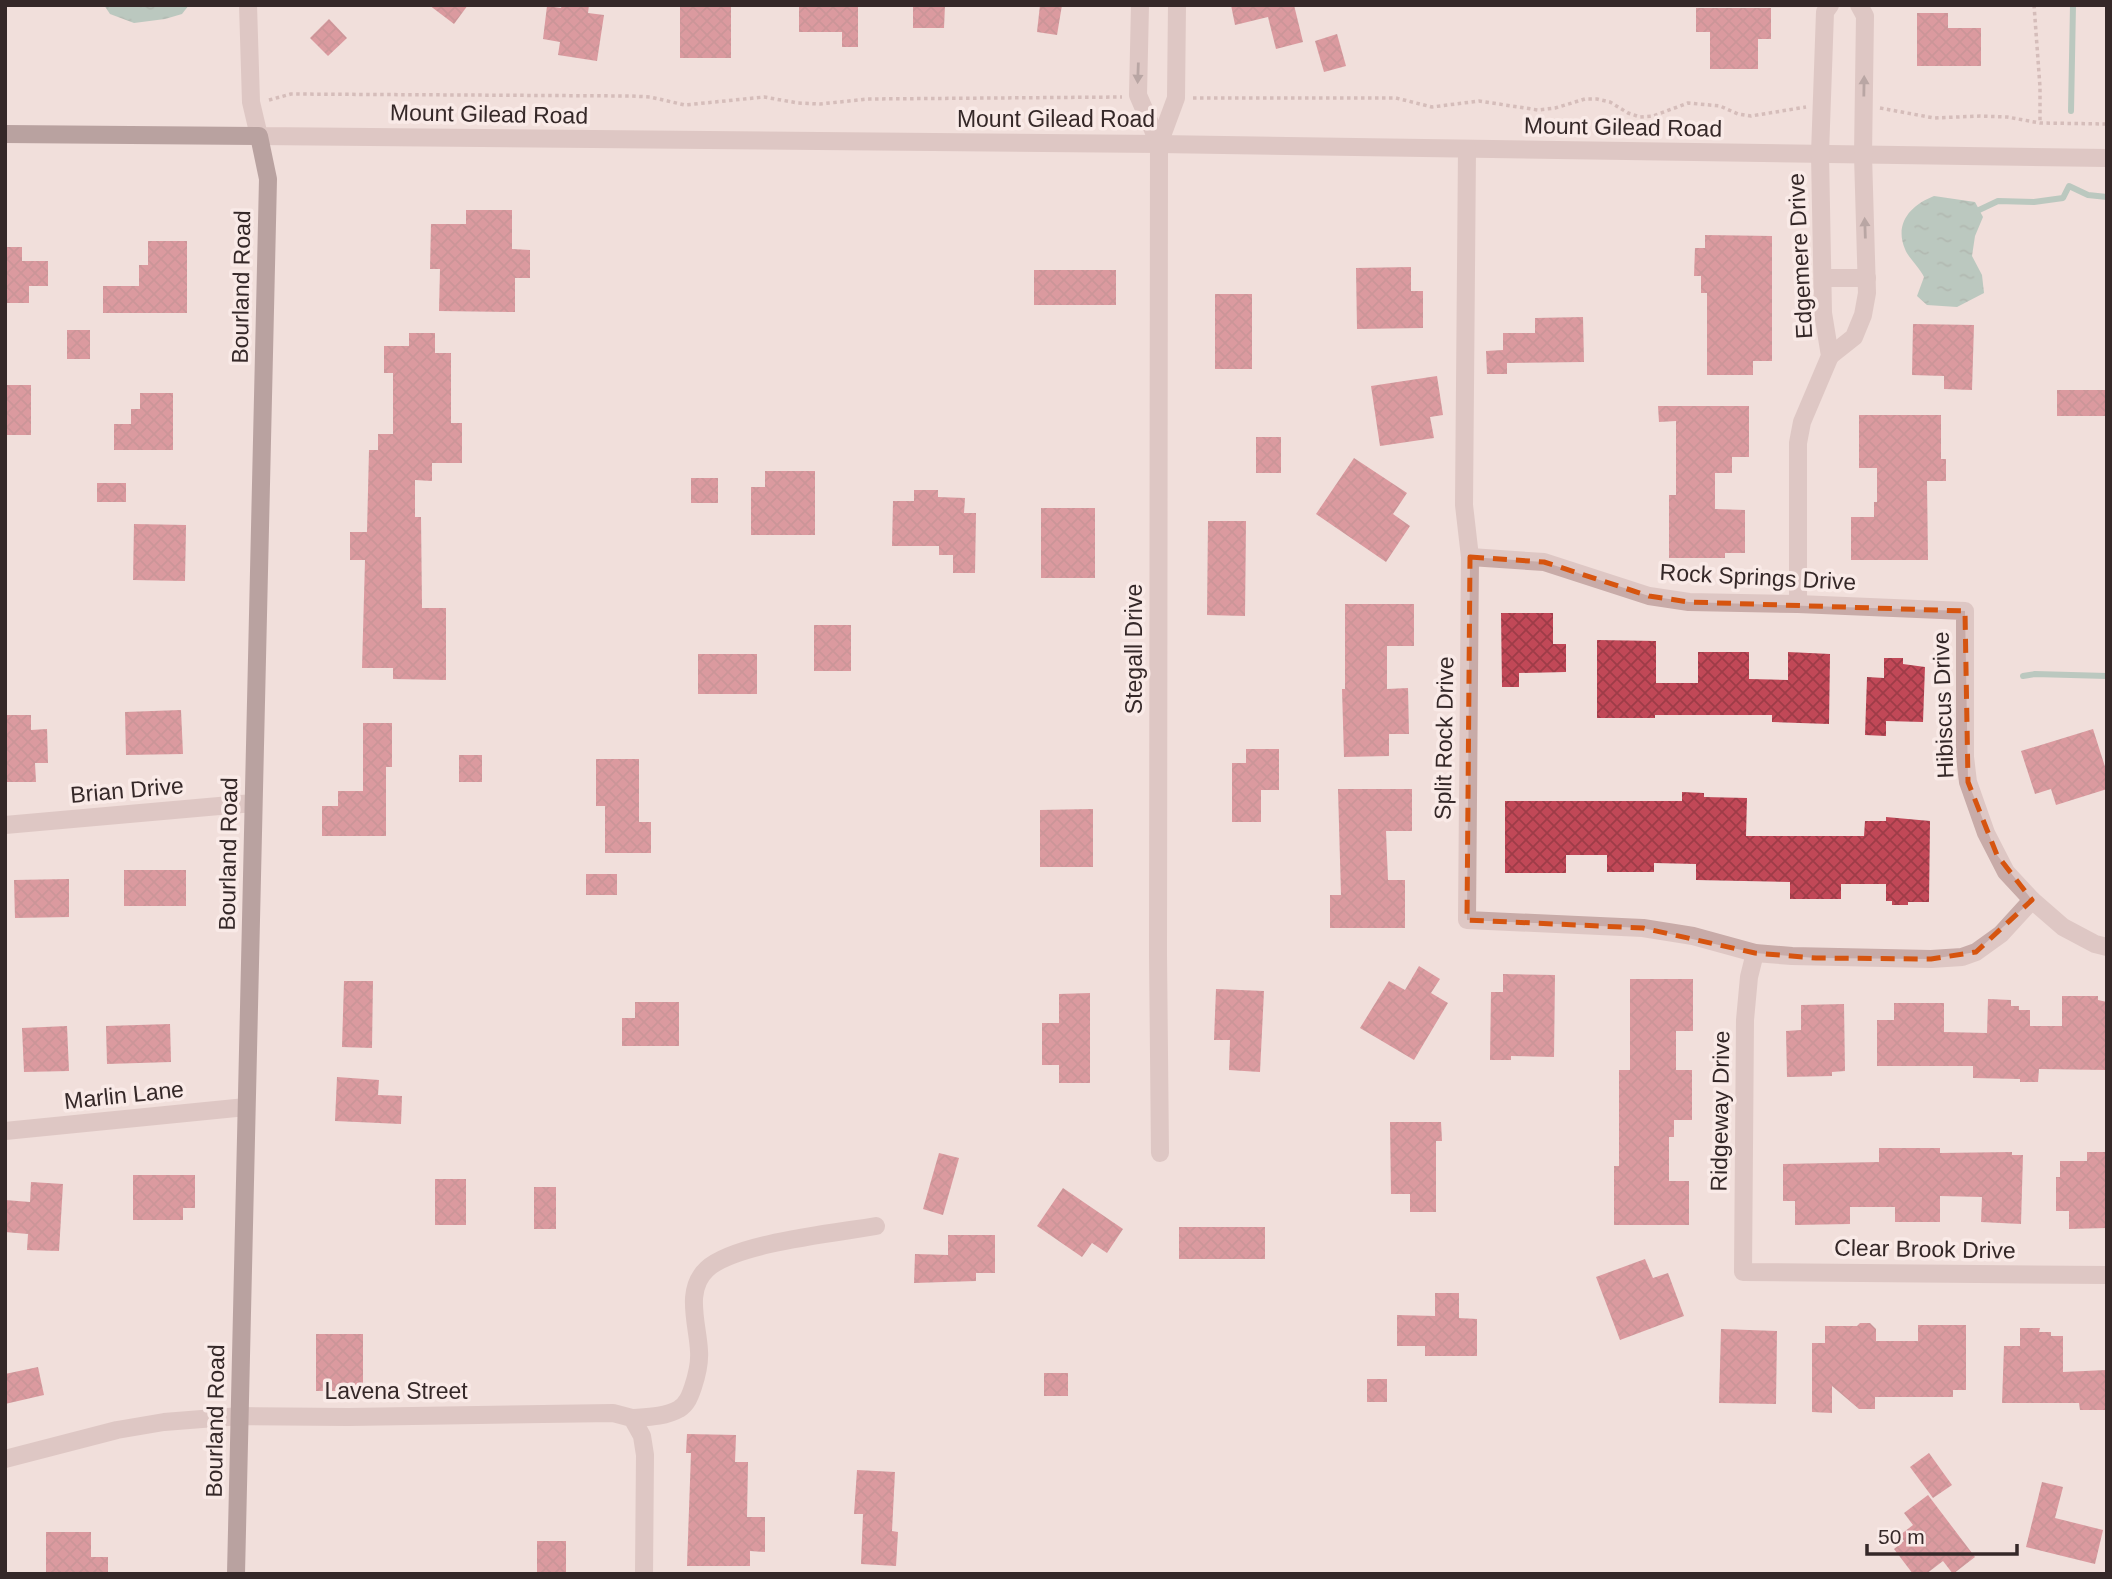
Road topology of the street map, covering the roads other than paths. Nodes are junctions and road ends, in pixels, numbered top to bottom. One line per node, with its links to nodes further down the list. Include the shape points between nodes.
1 (248, 5): 7 (street, via 251,102)
2 (1140, 5): 8 (street, one-way to 8, via 1138,95)
3 (1177, 5): 8 (street, via 1176,98)
4 (1830, 5): 10 (street, Edgemere Drive, via 1825,12)
5 (1859, 5): 11 (street, Edgemere Drive, one-way to 5, via 1865,16)
6 (5, 134): 7 (main road, Mount Gilead Road)
7 (259, 136): 8 (street, Mount Gilead Road); 19 (main road, Bourland Road, via 268,179)
8 (1159, 144): 9 (street, Mount Gilead Road); 26 (street, Stegall Drive)
9 (1467, 149): 10 (street, Mount Gilead Road); 16 (street, Split Rock Drive, via 1464,505)
10 (1820, 154): 11 (street, Mount Gilead Road); 13 (street, Edgemere Drive)
11 (1863, 155): 12 (street, Mount Gilead Road); 14 (street, Edgemere Drive, one-way to 11)
12 (2107, 158)
13 (1823, 278): 14 (street); 15 (street, Edgemere Drive)
14 (1867, 278): 15 (street, Edgemere Drive, via 1863,315 1854,337)
15 (1830, 356): 17 (street, Edgemere Drive, via 1798,443)
16 (1471, 557): 17 (street, Rock Springs Drive, via 1545,562 1668,599); 23 (street, Split Rock Drive, via 1467,920 1656,930)
17 (1798, 604): 18 (street, Rock Springs Drive)
18 (1965, 611): 21 (street, Hibiscus Drive, via 1968,782 2001,863)
19 (253, 803): 20 (street, Brian Drive); 24 (main road, Bourland Road)
20 (5, 825)
21 (2032, 900): 22 (street, Hibiscus Drive, via 2063,927); 23 (street, via 2001,933 1962,957 1816,958)
22 (2107, 947)
23 (1755, 953): 28 (street, Ridgeway Drive, via 1745,1020)
24 (247, 1107): 25 (street, Marlin Lane); 30 (main road, Bourland Road)
25 (5, 1131)
26 (1160, 1153)
27 (876, 1226): 31 (street, Lavena Street, via 719,1259 704,1271 696,1286 698,1372 690,1398 680,1409 663,1415)
28 (1743, 1272): 29 (street, Clear Brook Drive)
29 (2107, 1275)
30 (240, 1416): 31 (street, Lavena Street, via 613,1413); 32 (street, Lavena Street, via 117,1430); 33 (main road, Bourland Road)
31 (632, 1418): 34 (street, via 645,1455)
32 (5, 1459)
33 (236, 1574)
34 (644, 1574)

